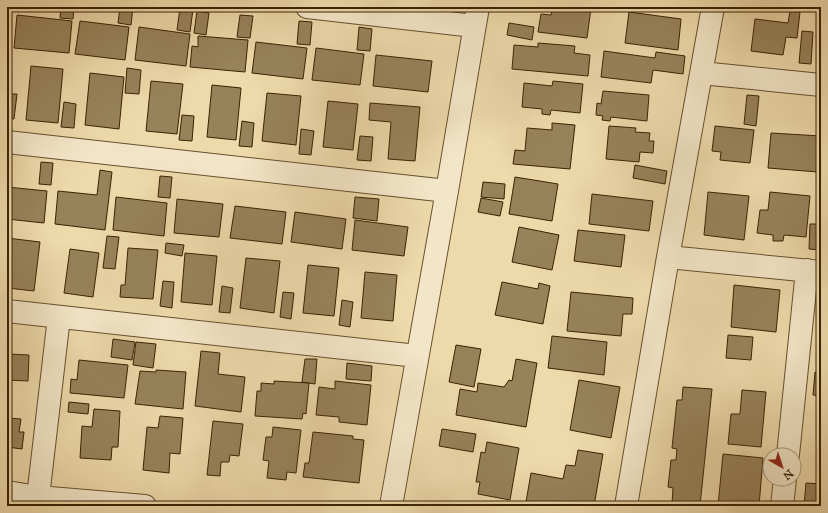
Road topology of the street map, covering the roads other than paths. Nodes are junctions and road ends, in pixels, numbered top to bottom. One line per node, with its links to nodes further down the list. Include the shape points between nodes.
1 (307, 7): 3 (street)
2 (712, 7): 4 (street)
3 (476, 16): 7 (street)
4 (701, 73): 5 (street); 8 (street)
5 (821, 85)
6 (7, 142): 7 (street)
7 (447, 191): 12 (street)
8 (668, 257): 9 (street); 19 (street)
9 (814, 271): 13 (street)
10 (7, 311): 11 (street)
11 (59, 317): 12 (street); 16 (street)
12 (417, 356): 18 (street)
13 (789, 447)
14 (784, 487): 20 (street)
15 (7, 492): 16 (street)
16 (38, 497): 17 (street)
17 (134, 506)
18 (391, 506)
19 (626, 506)
20 (782, 506)

